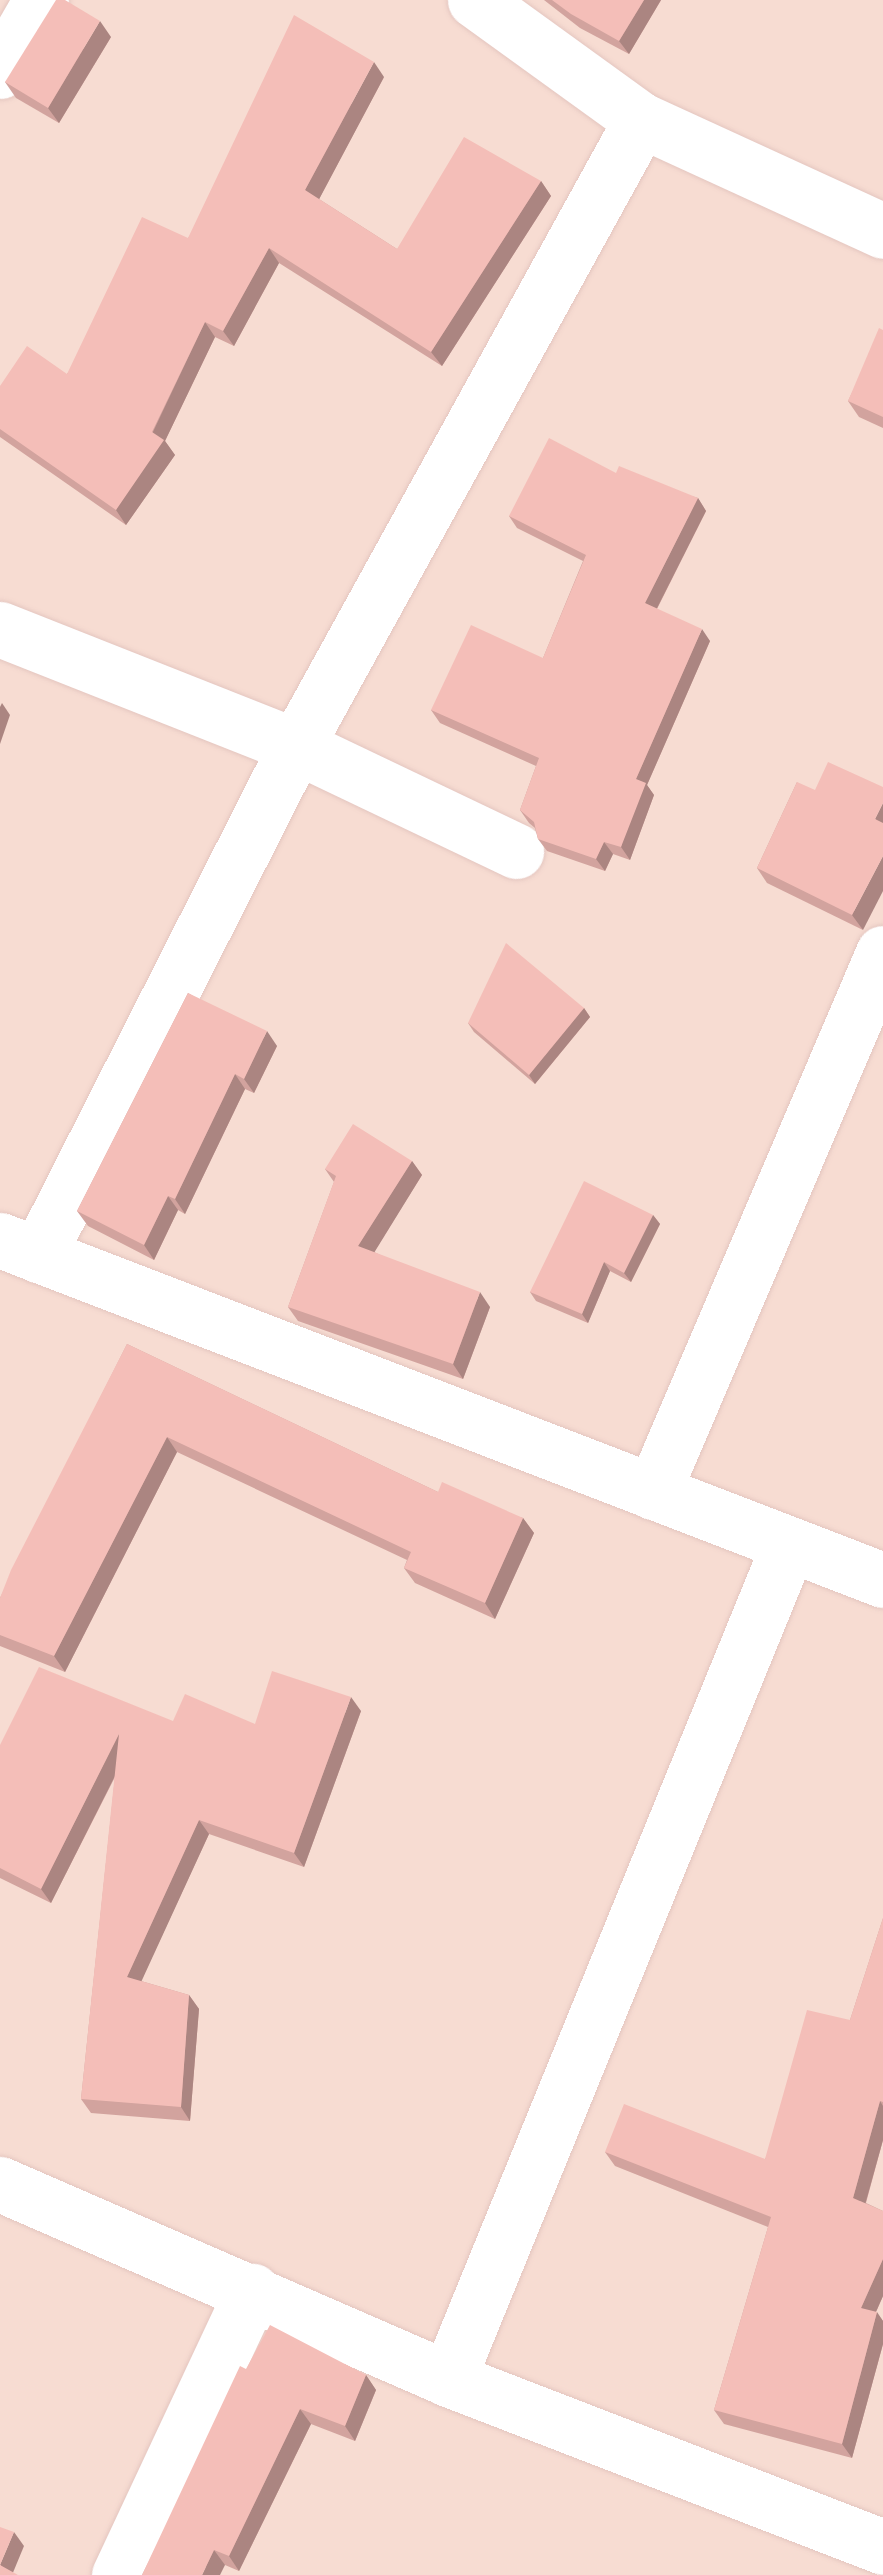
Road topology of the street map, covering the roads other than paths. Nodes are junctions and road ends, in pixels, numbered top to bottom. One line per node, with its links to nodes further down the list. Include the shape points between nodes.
1 (41, 0): 3 (street)
2 (475, 0): 4 (street)
3 (4, 56)
4 (641, 120): 5 (street); 7 (street)
5 (883, 231)
6 (0, 629): 7 (street)
7 (296, 746): 8 (street); 10 (street)
8 (516, 851)
9 (883, 952): 11 (street)
10 (19, 1248): 11 (street)
11 (653, 1492): 12 (street)
12 (789, 1544): 13 (street); 16 (street)
13 (883, 1580)
14 (0, 2184): 15 (street)
15 (252, 2291): 16 (street); 18 (street)
16 (448, 2379): 17 (street)
17 (883, 2547)
18 (118, 2575)

